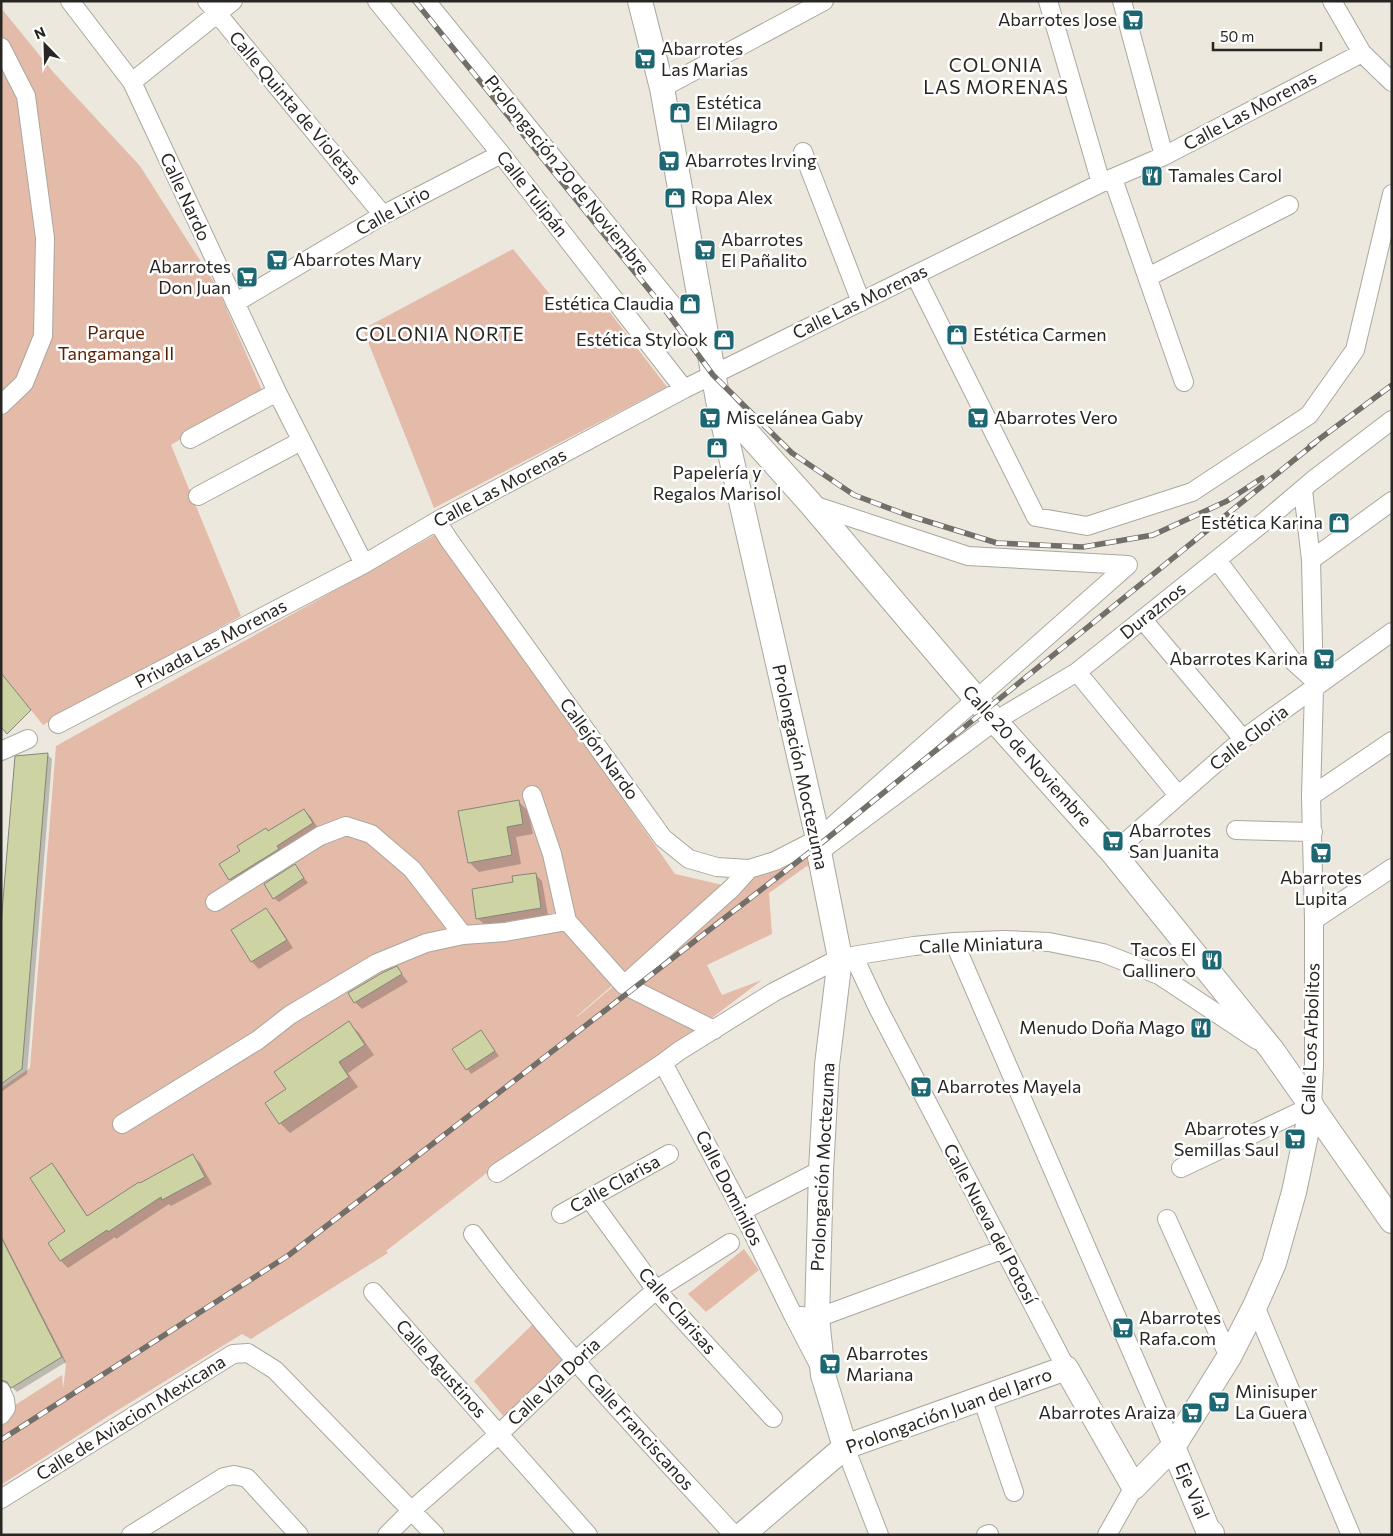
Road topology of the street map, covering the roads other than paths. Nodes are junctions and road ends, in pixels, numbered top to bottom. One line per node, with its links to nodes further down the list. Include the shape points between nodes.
1 (70, 1): 13 (street, Calle Nardo)
2 (233, 1): 10 (street)
3 (377, 1): 17 (street, Calle Tulipán)
4 (426, 1): 27 (street, Prolongación 20 de Noviembre)
5 (640, 1): 15 (main road, Prolongación Moctezuma)
6 (824, 1): 15 (street)
7 (1048, 1): 19 (street)
8 (1122, 1): 18 (street)
9 (1332, 1): 12 (street)
10 (212, 8): 13 (street); 22 (street, Calle Quinta de Violetas)
11 (1, 47): 33 (street, via 26,96 45,238 43,336 24,383)
12 (1362, 53): 14 (street); 18 (street, Calle Las Morenas)
13 (132, 82): 26 (street, Calle Nardo)
14 (1392, 82)
15 (662, 88): 27 (main road, Prolongación Moctezuma)
16 (803, 152): 25 (street)
17 (501, 154): 22 (street, Calle Lirio); 30 (street, Calle Tulipán)
18 (1164, 156): 19 (street, Calle Las Morenas)
19 (1107, 181): 23 (street, Calle Las Morenas); 24 (street)
20 (1392, 194): 23 (street, via 1355,350 1309,415 1192,492 1087,526 1036,518)
21 (1289, 205): 24 (street)
22 (383, 215): 26 (street, Calle Lirio)
23 (915, 275): 25 (street, Calle Las Morenas)
24 (1148, 277): 29 (street)
25 (861, 302): 28 (street, Calle Las Morenas)
26 (235, 303): 31 (street, Calle Nardo)
27 (708, 350): 28 (main road, Prolongación Moctezuma)
28 (713, 374): 30 (street, Calle Las Morenas); 32 (main road, Prolongación Moctezuma)
29 (1184, 382)
30 (684, 389): 41 (street, Calle Las Morenas)
31 (276, 392): 35 (street); 36 (street, Calle Nardo)
32 (718, 400): 40 (main road, Calle 20 de Noviembre); 61 (main road, Prolongación Moctezuma)
33 (1, 405)
34 (1392, 420): 37 (street, Duraznos)
35 (190, 439)
36 (301, 441): 38 (street); 44 (street, Calle Nardo)
37 (1303, 490): 42 (street, Duraznos); 43 (street, Calle Los Arbolitos)
38 (198, 496)
39 (1392, 501): 43 (street)
40 (810, 503): 49 (main road, Calle 20 de Noviembre); 49 (street, via 968,556 1128,565)
41 (437, 521): 44 (street, Calle Las Morenas); 64 (street, Callejón Nardo, via 663,838 689,859 717,867)
42 (1217, 560): 45 (street, Duraznos); 48 (street, via 1291,659)
43 (1311, 560): 48 (street, Calle Los Arbolitos)
44 (364, 564): 51 (street, Privada Las Morenas)
45 (1143, 620): 47 (street, Duraznos); 52 (street)
46 (1392, 632): 48 (street, Calle Gloria)
47 (1077, 672): 50 (street, Duraznos); 57 (street)
48 (1314, 684): 52 (street, Calle Gloria); 58 (street, Calle Los Arbolitos)
49 (975, 699): 50 (main road, Calle 20 de Noviembre); 61 (street)
50 (994, 721): 61 (street, Duraznos); 62 (main road, Calle 20 de Noviembre)
51 (58, 724)
52 (1243, 739): 57 (street, Calle Gloria)
53 (28, 740): 55 (street)
54 (1392, 741): 58 (street)
55 (1, 751)
56 (532, 794): 67 (street, via 552,854)
57 (1178, 795): 62 (street, Calle Gloria)
58 (1311, 796): 60 (street, Calle Los Arbolitos)
59 (1236, 830): 60 (street)
60 (1313, 832): 66 (street, Calle Los Arbolitos)
61 (819, 845): 64 (street, Callejón Nardo); 70 (main road, Prolongación Moctezuma)
62 (1113, 853): 73 (main road, Calle 20 de Noviembre)
63 (1392, 868): 66 (street)
64 (749, 869): 71 (street)
65 (216, 902): 68 (street, via 320,836 346,826 371,834 412,869)
66 (1314, 920): 75 (street, Calle Los Arbolitos)
67 (567, 921): 68 (street); 71 (street)
68 (463, 935): 76 (street, via 426,943 377,962)
69 (954, 942): 70 (street, Calle Miniatura); 73 (street, Calle Miniatura, via 1049,942 1103,952 1159,975); 102 (street)
70 (847, 958): 72 (street, Calle Miniatura, via 774,992); 79 (main road, Prolongación Moctezuma, via 827,1065); 88 (street, Calle Nueva del Potosí, via 878,1008)
71 (624, 985): 72 (street)
72 (714, 1030): 74 (street, Calle Miniatura)
73 (1272, 1050): 75 (main road, Calle 20 de Noviembre)
74 (663, 1063): 80 (street, Calle Miniatura); 83 (street, Calle Dominilos)
75 (1312, 1106): 78 (street); 82 (main road, Calle 20 de Noviembre); 91 (main road, Calle Los Arbolitos, via 1294,1192 1274,1263)
76 (122, 1124)
77 (669, 1154): 81 (street, Calle Clarisa)
78 (1181, 1168)
79 (821, 1170): 83 (street); 93 (main road, Prolongación Moctezuma)
80 (497, 1173)
81 (589, 1198): 84 (street, Calle Clarisa); 89 (street, Calle Clarisas)
82 (1388, 1208)
83 (742, 1211): 92 (street, Calle Dominilos)
84 (560, 1214)
85 (1167, 1219): 94 (street)
86 (473, 1234): 95 (street, Calle Franciscanos)
87 (730, 1243): 89 (street, Calle Vía Doria)
88 (1004, 1249): 93 (street); 96 (street, Calle Nueva del Potosí)
89 (656, 1290): 95 (street, Calle Vía Doria); 99 (street, Calle Clarisas)
90 (373, 1292): 100 (street, Calle Agustinos)
91 (1256, 1306): 94 (main road, Calle Los Arbolitos); 117 (street)
92 (793, 1314): 93 (street); 97 (street, Calle Dominilos)
93 (817, 1318): 97 (main road, Prolongación Moctezuma)
94 (1228, 1357): 102 (main road, Calle Los Arbolitos)
95 (575, 1361): 100 (street, Calle Vía Doria); 112 (street, Calle Franciscanos)
96 (1066, 1368): 98 (main road, Prolongación Juan del Jarro); 103 (main road, Calle Nueva del Potosí)
97 (823, 1375): 101 (main road, Prolongación Moctezuma)
98 (982, 1398): 101 (main road, Prolongación Juan del Jarro); 104 (street)
99 (773, 1418)
100 (498, 1434): 106 (street, Calle Vía Doria); 111 (street, Calle Agustinos)
101 (845, 1447): 113 (main road, Prolongación Juan del Jarro); 114 (street, Prolongación Moctezuma)
102 (1173, 1447): 103 (main road, Calle Los Arbolitos); 116 (main road, Eje Vial)
103 (1134, 1487): 115 (street, Calle Los Arbolitos)
104 (1014, 1492)
105 (1, 1499): 106 (street, Calle de Aviacion Mexicana, via 233,1354 248,1353 275,1370)
106 (412, 1510): 109 (street, Calle Vía Doria); 110 (street, Calle de Aviacion Mexicana)
107 (131, 1535): 108 (street, via 224,1477 234,1474 247,1478)
108 (299, 1535)
109 (387, 1535)
110 (435, 1535)
111 (588, 1535)
112 (734, 1535)
113 (742, 1535)
114 (879, 1535)
115 (1107, 1535)
116 (1210, 1535)
117 (1351, 1535)

